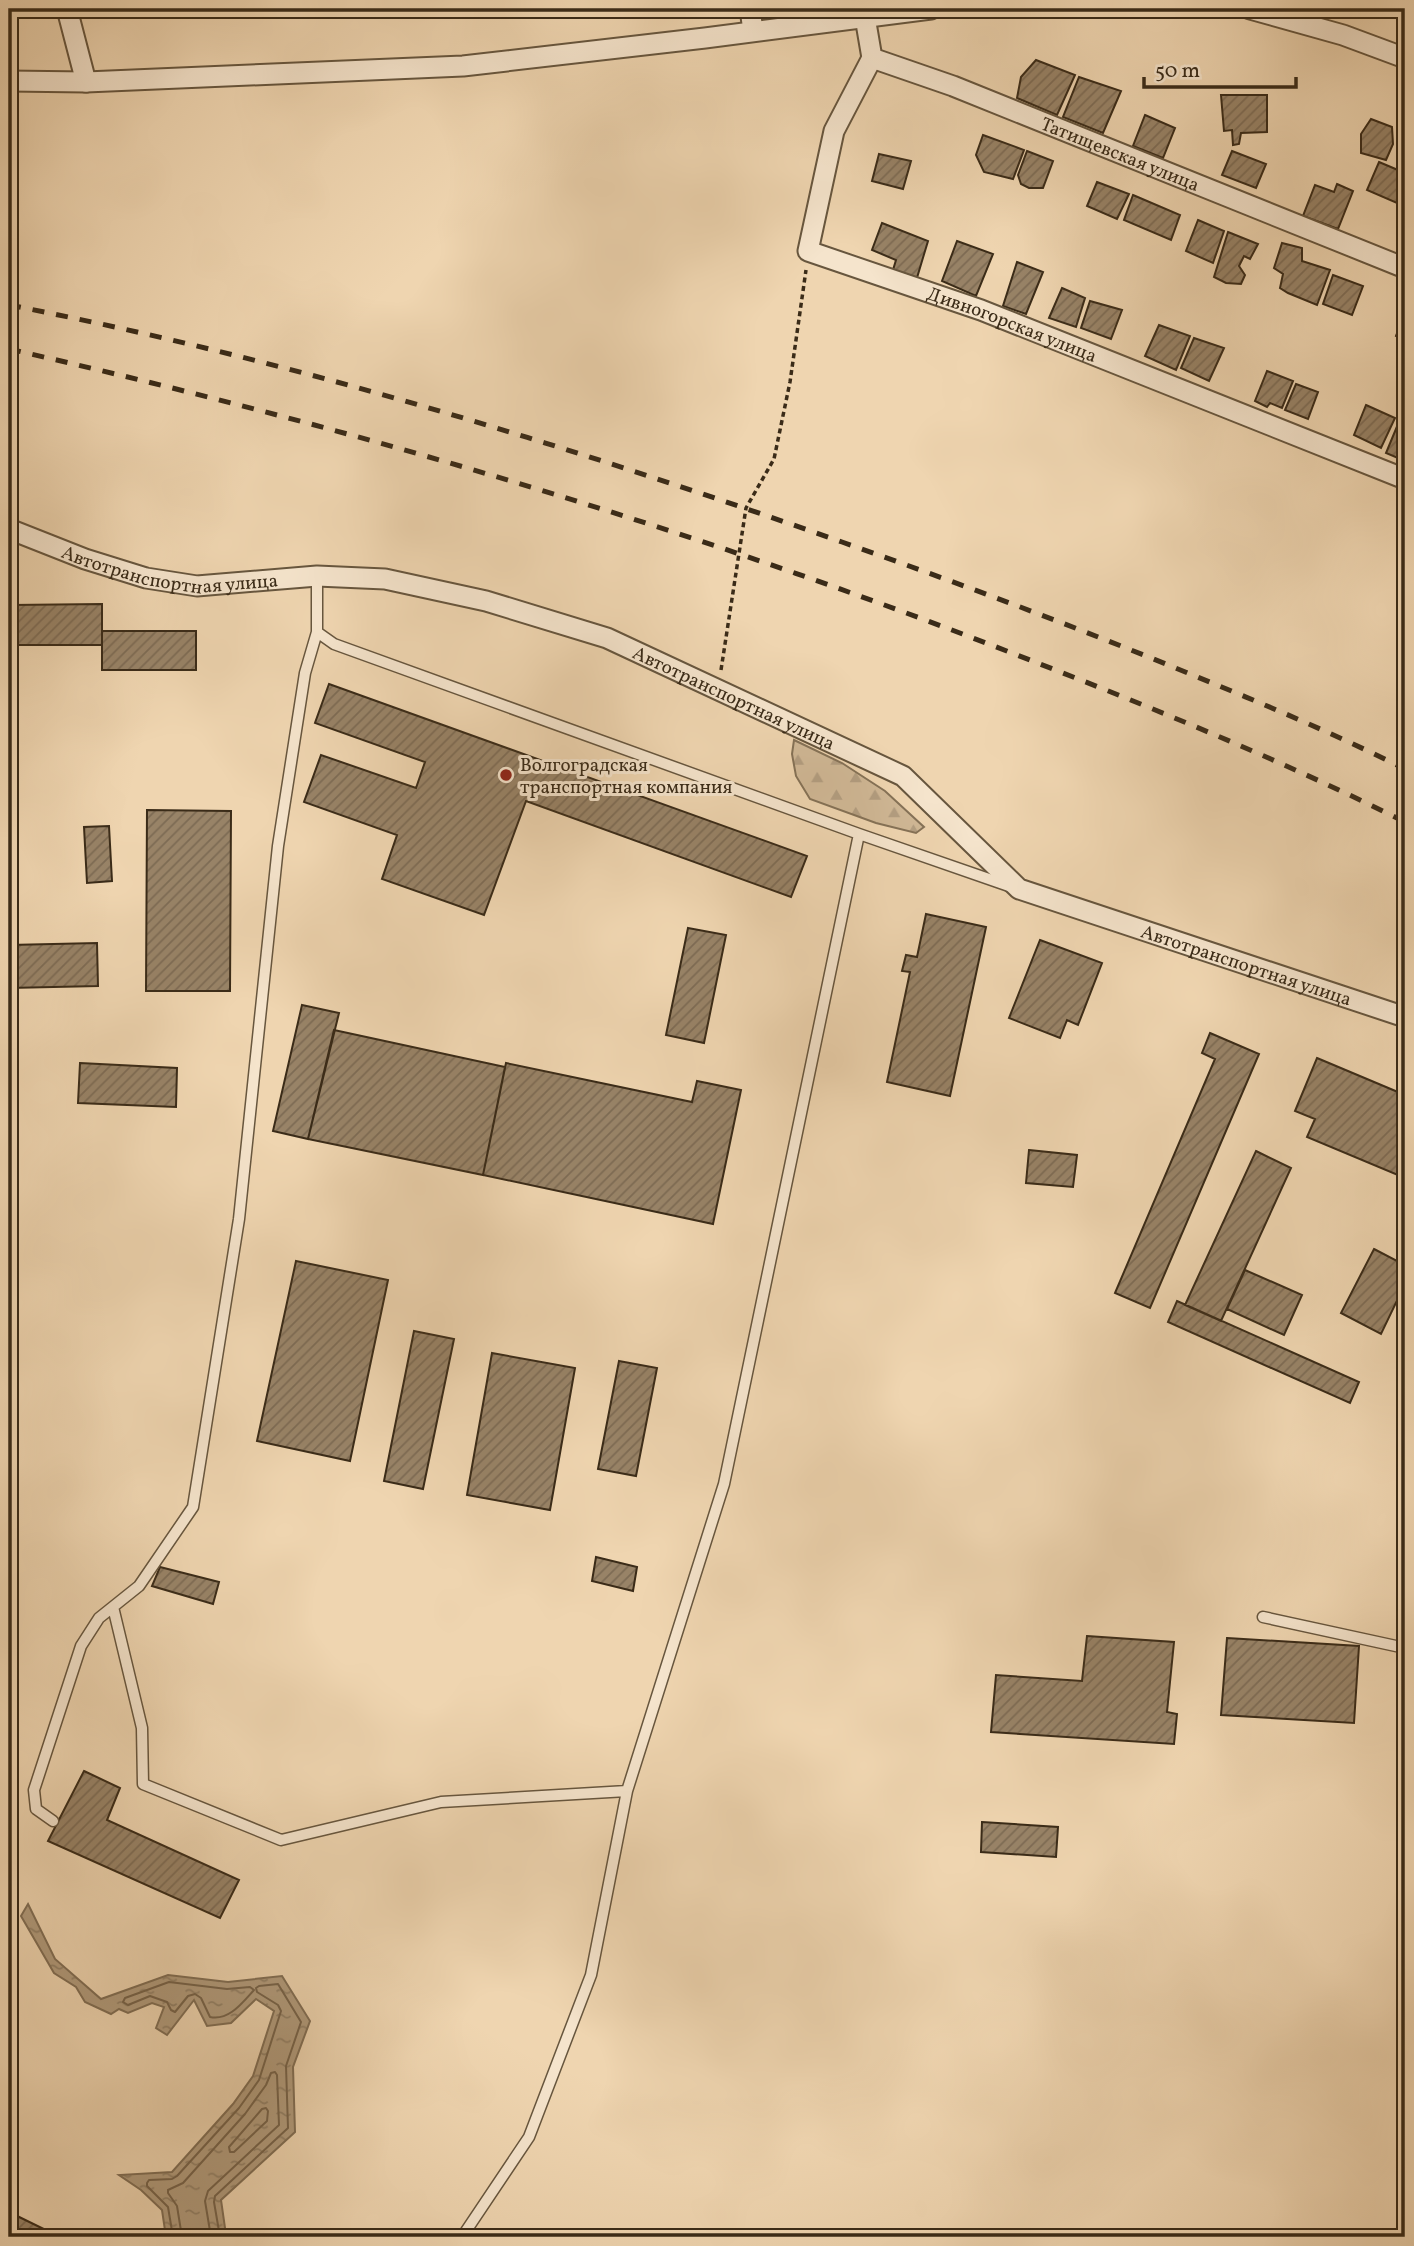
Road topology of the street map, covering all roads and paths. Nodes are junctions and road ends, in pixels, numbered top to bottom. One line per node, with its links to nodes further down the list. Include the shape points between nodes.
1 (66, 9): 11 (street)
2 (750, 9): 7 (street)
3 (931, 9): 6 (street)
4 (1250, 9): 5 (street)
5 (1256, 9): 9 (street)
6 (865, 17): 7 (street); 8 (street)
7 (753, 32): 11 (street, via 463,66)
8 (872, 58): 12 (street, via 834,131); 13 (street, Татищевская улица, via 953,86)
9 (1405, 58)
10 (9, 81): 11 (street)
11 (86, 82)
12 (808, 251): 14 (street, Дивногорская улица, via 981,310); 18 (path, via 774,459 746,508)
13 (1405, 268)
14 (1405, 479)
15 (9, 529): 16 (street, Автотранспортная улица, via 134,575 197,586)
16 (317, 576): 17 (lane); 18 (street, Автотранспортная улица, via 385,579 486,601 607,638)
17 (317, 632): 19 (lane, via 334,644); 22 (lane, via 305,673 278,846 239,1219 193,1507 139,1586)
18 (717, 688): 20 (street, Автотранспортная улица, via 902,776)
19 (859, 834): 20 (lane); 25 (lane, via 724,1484)
20 (1019, 889): 21 (street, Автотранспортная улица)
21 (1405, 1017)
22 (113, 1607): 25 (lane, via 142,1728 143,1784 281,1840 440,1802); 26 (lane, via 99,1618 81,1646 34,1790 36,1809)
23 (1262, 1617): 24 (lane)
24 (1405, 1648)
25 (627, 1791): 27 (lane, via 591,1975 529,2137)
26 (53, 1821)
27 (462, 2237)

